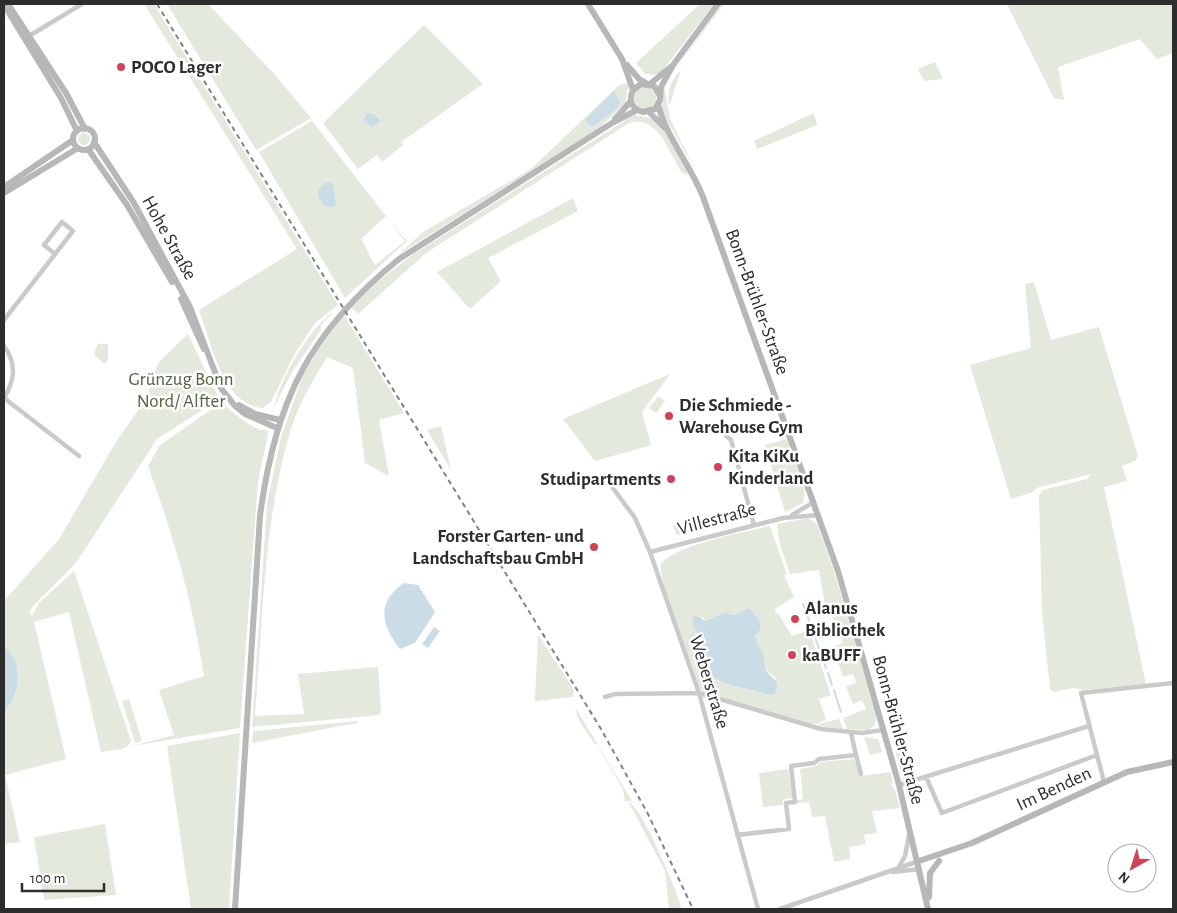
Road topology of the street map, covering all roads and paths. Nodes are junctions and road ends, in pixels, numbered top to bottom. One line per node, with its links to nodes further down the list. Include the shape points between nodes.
1 (8, 4): 6 (street)
2 (82, 4): 6 (street)
3 (588, 4): 7 (street)
4 (718, 4): 8 (street)
5 (4, 5): 18 (street, via 61,98)
6 (29, 36): 17 (street)
7 (622, 59): 9 (street, via 639,79); 10 (street)
8 (673, 64): 9 (street); 11 (street)
9 (648, 84): 10 (street); 11 (street)
10 (633, 90): 12 (street)
11 (660, 96): 13 (street)
12 (631, 101): 14 (street); 16 (street)
13 (658, 104): 15 (street); 19 (street, Bonn-Brühler-Straße)
14 (638, 110): 15 (street); 16 (street)
15 (650, 112): 19 (street, Bonn-Brühler-Straße)
16 (612, 123): 32 (street, via 428,240 370,283 316,345 301,370)
17 (85, 128): 18 (street); 21 (street, via 92,132)
18 (76, 132): 20 (street)
19 (671, 136): 37 (street, Bonn-Brühler-Straße, via 703,197)
20 (73, 140): 22 (street); 24 (street)
21 (94, 142): 23 (street); 27 (street, Hohe Straße, via 139,212)
22 (78, 148): 23 (street); 25 (street)
23 (88, 149): 27 (street, Hohe Straße)
24 (4, 187)
25 (4, 193)
26 (55, 254): 26 (street, via 73,231 62,222 44,245); 28 (street)
27 (188, 308): 31 (street, Hohe Straße, via 221,388)
28 (4, 320)
29 (4, 346): 30 (street, via 11,357 14,372 11,387)
30 (4, 398): 35 (street)
31 (229, 399): 32 (street, Hohe Straße, via 255,414); 33 (street, Hohe Straße, via 245,414)
32 (280, 420): 33 (street)
33 (277, 428): 63 (street, via 260,516)
34 (723, 433): 40 (street, via 731,440)
35 (79, 456)
36 (604, 476): 41 (street, Weberstraße, via 635,518)
37 (814, 502): 38 (street, Bonn-Brühler-Straße); 39 (street, Villestraße)
38 (818, 515): 39 (street, Villestraße); 46 (street, Bonn-Brühler-Straße, via 838,571)
39 (791, 516): 40 (street, Villestraße)
40 (754, 525): 41 (street, Villestraße)
41 (650, 552): 43 (street, Weberstraße)
42 (1173, 683): 45 (street, via 1081,693)
43 (699, 693): 44 (street, via 615,694); 47 (street, via 802,726); 56 (street, Weberstraße)
44 (605, 697)
45 (1089, 726): 49 (street); 52 (street)
46 (884, 730): 47 (street); 54 (street, Bonn-Brühler-Straße)
47 (851, 733): 48 (street)
48 (856, 754): 51 (street); 56 (street, via 791,766 795,802 786,803 789,829)
49 (1097, 755): 52 (street, via 942,813); 53 (street)
50 (1173, 762): 53 (street, Im Benden, via 1139,768)
51 (862, 774)
52 (926, 777): 54 (street)
53 (1104, 782): 57 (street, Im Benden)
54 (899, 785): 55 (street, Bonn-Brühler-Straße)
55 (909, 827): 59 (street, Bonn-Brühler-Straße); 60 (street, Bonn-Brühler-Straße, via 907,851)
56 (737, 835): 64 (street, Weberstraße)
57 (951, 852): 58 (street, Im Benden); 59 (street, Im Benden)
58 (939, 861): 59 (street, Im Benden); 62 (street, via 930,873)
59 (919, 865): 60 (street); 61 (street); 62 (street, Bonn-Brühler-Straße)
60 (899, 867): 61 (street)
61 (891, 872): 65 (street)
62 (928, 908)
63 (236, 909)
64 (758, 909)
65 (780, 909)

